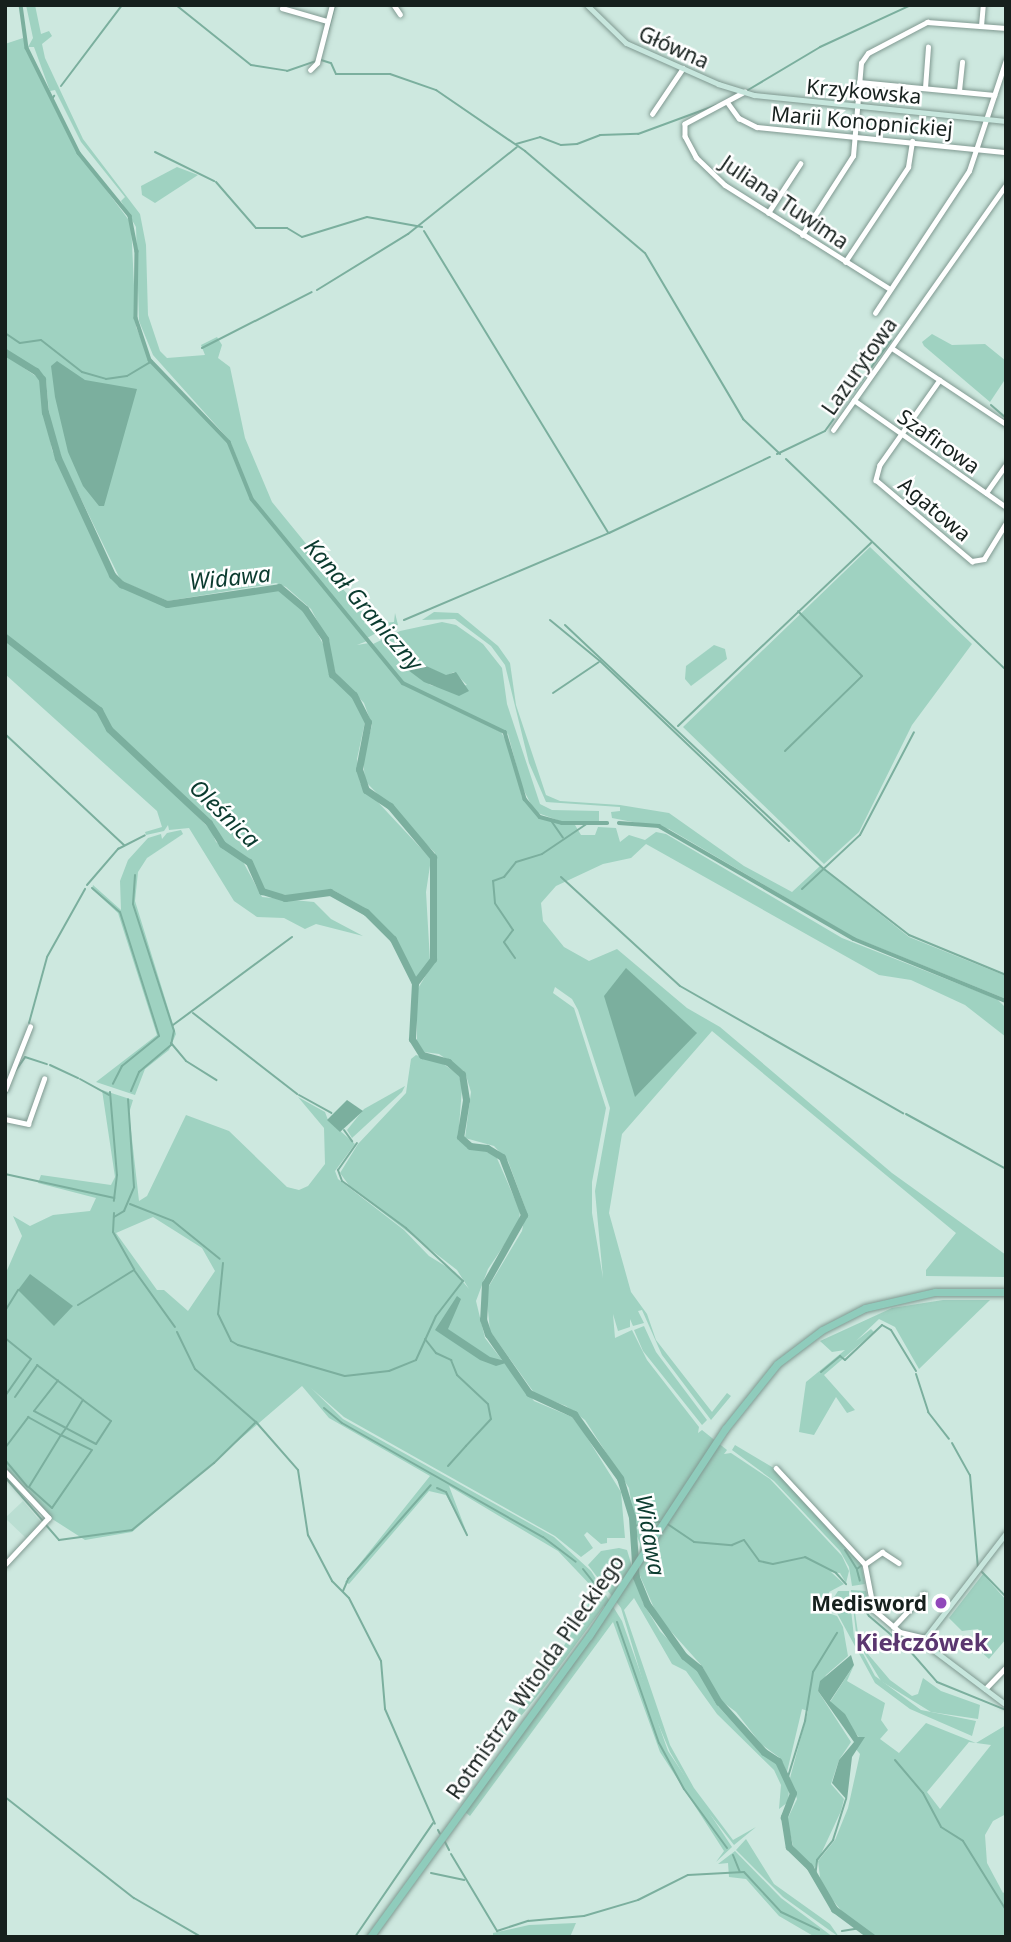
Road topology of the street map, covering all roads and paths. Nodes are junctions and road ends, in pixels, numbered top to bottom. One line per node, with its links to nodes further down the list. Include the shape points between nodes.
1 (332, 5): 7 (street)
2 (394, 5): 6 (street)
3 (586, 5): 13 (street, Główna, via 621,40)
4 (984, 5): 8 (street)
5 (282, 8): 7 (street)
6 (400, 14)
7 (327, 21): 14 (street, via 317,63)
8 (981, 26): 9 (street); 15 (street, via 927,22 868,53 861,63)
9 (1006, 28)
10 (928, 47): 17 (street)
11 (1006, 60): 20 (street)
12 (961, 62): 18 (street)
13 (684, 67): 16 (street, Główna); 23 (street)
14 (310, 70)
15 (859, 82): 17 (street); 22 (street)
16 (721, 85): 19 (street, Krzykowska)
17 (925, 88): 18 (street)
18 (959, 91): 20 (street)
19 (745, 92): 21 (street); 22 (street, Krzykowska)
20 (994, 95): 24 (street)
21 (728, 103): 26 (street, Marii Konopnickiej, via 739,118 754,127); 32 (street, Juliana Tuwima, via 685,124 689,145 708,171)
22 (857, 106): 24 (street, Krzykowska); 26 (street)
23 (652, 114)
24 (988, 118): 25 (street, Krzykowska); 28 (street)
25 (1006, 121)
26 (855, 136): 27 (street, Marii Konopnickiej); 33 (street, via 850,164)
27 (912, 141): 28 (street, Marii Konopnickiej); 34 (street, via 908,167)
28 (979, 147): 29 (street, Marii Konopnickiej); 35 (street, via 968,174)
29 (1004, 152)
30 (800, 164): 32 (street)
31 (1006, 185): 37 (street, Lazurytowa)
32 (768, 213): 33 (street, Juliana Tuwima)
33 (802, 235): 34 (street, Juliana Tuwima)
34 (845, 262): 35 (street, Juliana Tuwima)
35 (890, 289): 36 (street)
36 (875, 313)
37 (892, 348): 38 (street); 39 (street, Lazurytowa)
38 (940, 380): 40 (street); 42 (street, Agatowa)
39 (854, 400): 41 (street, Lazurytowa); 42 (street, Szafirowa)
40 (1006, 424)
41 (833, 430)
42 (901, 434): 44 (street, Szafirowa); 46 (street, Agatowa, via 877,470 880,483 972,561 984,559)
43 (1006, 464): 44 (street)
44 (986, 493): 45 (street, Szafirowa)
45 (1006, 508)
46 (1006, 523)
47 (30, 1027): 49 (street)
48 (44, 1079): 50 (street, via 28,1124)
49 (5, 1090)
50 (5, 1119)
51 (1006, 1292): 64 (main road, Rotmistrza Witolda Pileckiego, via 922,1293 849,1315 776,1364 724,1429 608,1609)
52 (776, 1468): 55 (street)
53 (5, 1471): 57 (street, via 49,1518)
54 (1006, 1533): 60 (street)
55 (864, 1563): 56 (street, via 882,1552); 59 (street, via 872,1606)
56 (899, 1563)
57 (5, 1565)
58 (924, 1594): 59 (street)
59 (893, 1627): 60 (street, via 906,1635)
60 (925, 1637): 62 (street, via 932,1649)
61 (1006, 1667): 62 (street)
62 (985, 1689): 63 (street)
63 (1006, 1704)
64 (370, 1937)

